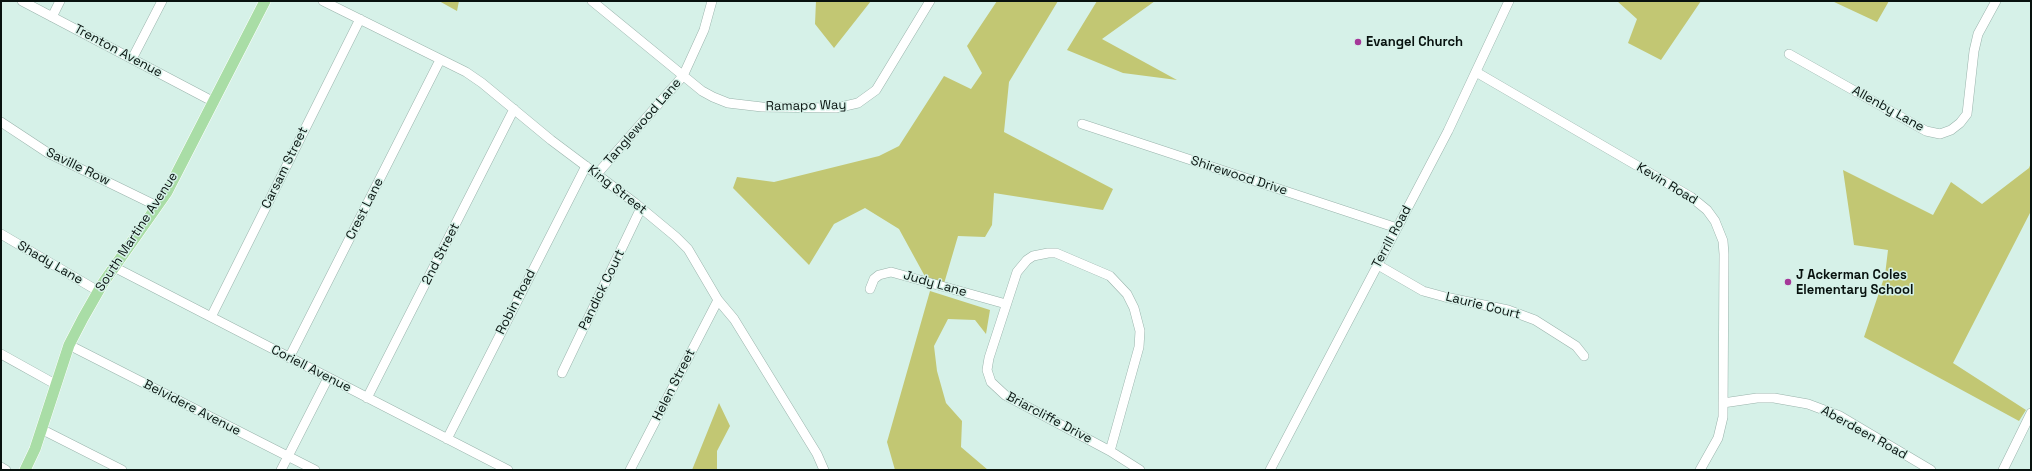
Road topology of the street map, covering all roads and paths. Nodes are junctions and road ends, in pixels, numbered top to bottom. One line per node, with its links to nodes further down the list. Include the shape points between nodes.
1 (22, 1): 11 (street, Trenton Avenue)
2 (60, 1): 11 (street)
3 (162, 1): 14 (street)
4 (265, 1): 18 (main road, South Martine Avenue)
5 (323, 1): 12 (street, King Street)
6 (592, 1): 17 (street, Ramapo Way)
7 (712, 1): 17 (street, Tanglewood Lane, via 704,30)
8 (930, 1): 17 (street, Ramapo Way, via 880,86 868,98 848,107 762,108 738,105 702,91)
9 (1509, 1): 16 (street, Terrill Road)
10 (1996, 1): 13 (street, Allenby Lane, via 1978,34 1967,114 1951,130 1940,134 1926,131)
11 (52, 16): 14 (street, Trenton Avenue)
12 (360, 19): 15 (street, King Street); 34 (street, Carsam Street)
13 (1789, 54)
14 (132, 59): 18 (street, Trenton Avenue)
15 (440, 60): 19 (street, King Street, via 482,83); 38 (street, Crest Lane)
16 (1476, 72): 26 (street, Terrill Road); 43 (street, Kevin Road, via 1691,197 1712,216 1719,228 1724,248)
17 (683, 76): 23 (street, Tanglewood Lane)
18 (214, 102): 24 (main road, South Martine Avenue, via 167,192)
19 (514, 109): 22 (street, King Street); 42 (street, 2nd Street)
20 (1, 122): 24 (street, Saville Row, via 48,154)
21 (1082, 124): 26 (street, Shirewood Drive)
22 (586, 166): 23 (street, King Street); 46 (street, Robin Road)
23 (597, 174): 25 (street, King Street)
24 (157, 206): 29 (main road, South Martine Avenue)
25 (641, 208): 32 (street, King Street, via 688,249); 39 (street, Pandick Court)
26 (1397, 228): 28 (street, Terrill Road)
27 (1, 234): 31 (street, Shady Lane)
28 (1378, 265): 37 (street, Laurie Court, via 1423,291 1508,310 1535,320 1576,346); 59 (street, Terrill Road)
29 (114, 267): 31 (main road, South Martine Avenue); 34 (street, Coriell Avenue)
30 (870, 289): 33 (street, Judy Lane, via 879,275 891,272)
31 (98, 291): 35 (main road, South Martine Avenue)
32 (718, 300): 56 (street, Helen Street); 57 (street, King Street, via 734,319 817,454)
33 (1006, 304): 47 (street, Briarcliffe Drive, via 988,364 989,376 995,387 1005,395); 47 (street, Briarcliffe Drive, via 1021,266 1033,256 1048,253 1065,256 1110,276 1126,294 1137,316 1140,331 1139,347)
34 (211, 317): 38 (street, Coriell Avenue)
35 (69, 345): 41 (main road, South Martine Avenue); 48 (street, Belvidere Avenue)
36 (1, 354): 41 (street)
37 (1584, 356)
38 (289, 358): 40 (street, Coriell Avenue)
39 (562, 373)
40 (328, 378): 42 (street, Coriell Avenue); 48 (street)
41 (55, 384): 45 (main road, South Martine Avenue)
42 (367, 398): 46 (street, Coriell Avenue)
43 (1723, 403): 60 (street, Kevin Road, via 1718,438); 61 (street, Aberdeen Road, via 1763,398 1808,404 1840,416)
44 (2031, 413): 62 (street)
45 (41, 429): 51 (main road, South Martine Avenue); 52 (street)
46 (446, 439): 55 (street, Coriell Avenue)
47 (1110, 451): 58 (street, Briarcliffe Drive)
48 (288, 456): 53 (street); 54 (street, Belvidere Avenue)
49 (1, 467): 50 (street)
50 (6, 470)
51 (25, 470)
52 (122, 470)
53 (281, 470)
54 (315, 470)
55 (508, 470)
56 (630, 470)
57 (824, 470)
58 (1140, 470)
59 (1270, 470)
60 (1700, 470)
61 (1931, 470)
62 (2003, 470)

